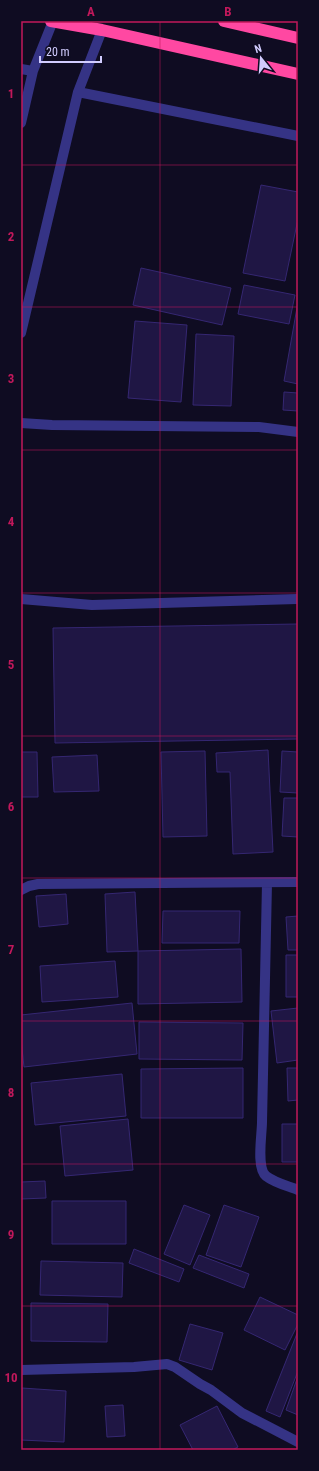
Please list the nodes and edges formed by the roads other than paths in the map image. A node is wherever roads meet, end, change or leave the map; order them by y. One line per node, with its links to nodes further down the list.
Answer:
1 (52, 21): 3 (highway); 6 (street)
2 (224, 21): 4 (highway)
3 (102, 30): 7 (highway); 8 (street)
4 (298, 38)
5 (21, 69): 6 (street)
6 (33, 71): 9 (street)
7 (298, 74)
8 (78, 92): 10 (street); 11 (street)
9 (21, 123)
10 (298, 136)
11 (21, 332)
12 (21, 423): 13 (street)
13 (298, 432)
14 (21, 599): 15 (street)
15 (296, 599)
16 (298, 882): 17 (street)
17 (267, 883): 18 (street); 19 (street)
18 (21, 890)
19 (298, 1190)
20 (21, 1370): 21 (street)
21 (298, 1442)

